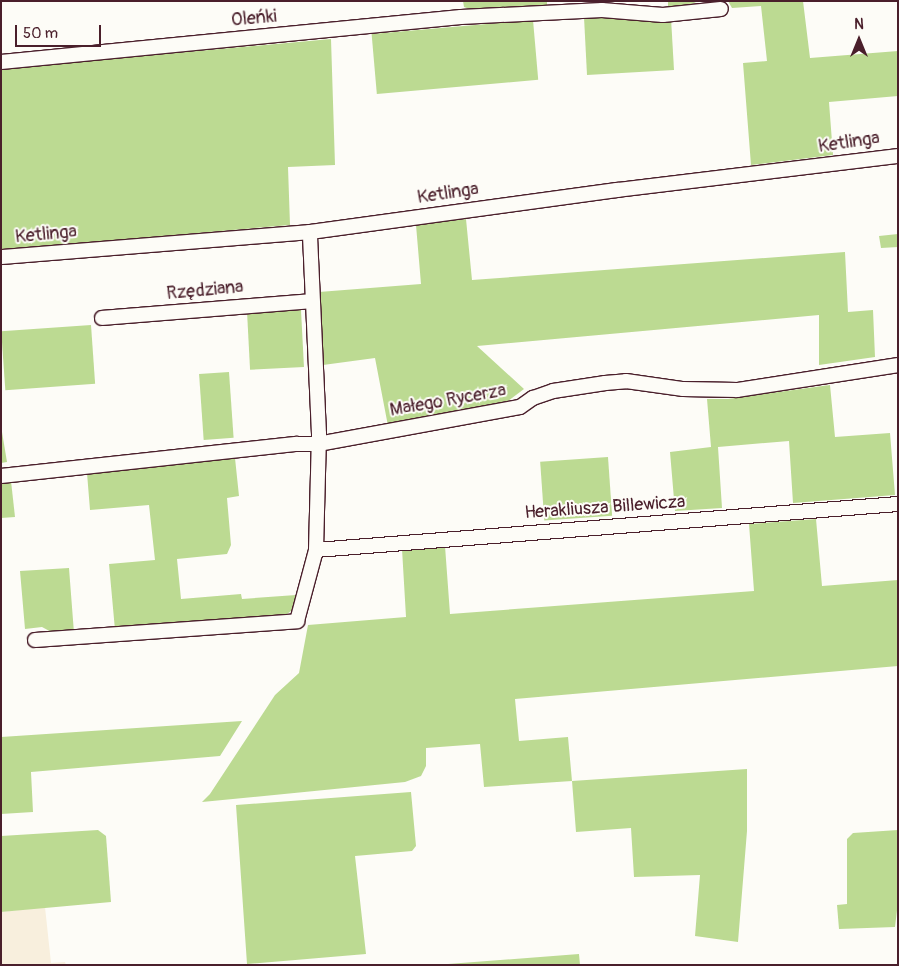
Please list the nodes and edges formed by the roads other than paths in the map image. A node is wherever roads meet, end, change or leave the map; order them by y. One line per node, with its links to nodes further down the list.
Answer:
1 (720, 9): 2 (street, Oleńki)
2 (1, 62)
3 (898, 156): 4 (street, Ketlinga)
4 (310, 232): 5 (street, Ketlinga); 6 (street)
5 (1, 257)
6 (312, 301): 7 (street, Rzędziana); 9 (street)
7 (102, 318)
8 (898, 365): 9 (street, Małego Rycerza)
9 (318, 444): 10 (street, Małego Rycerza); 12 (street)
10 (1, 476)
11 (898, 504): 12 (street, Herakliusza Billewicza)
12 (316, 550): 13 (street)
13 (35, 640)

